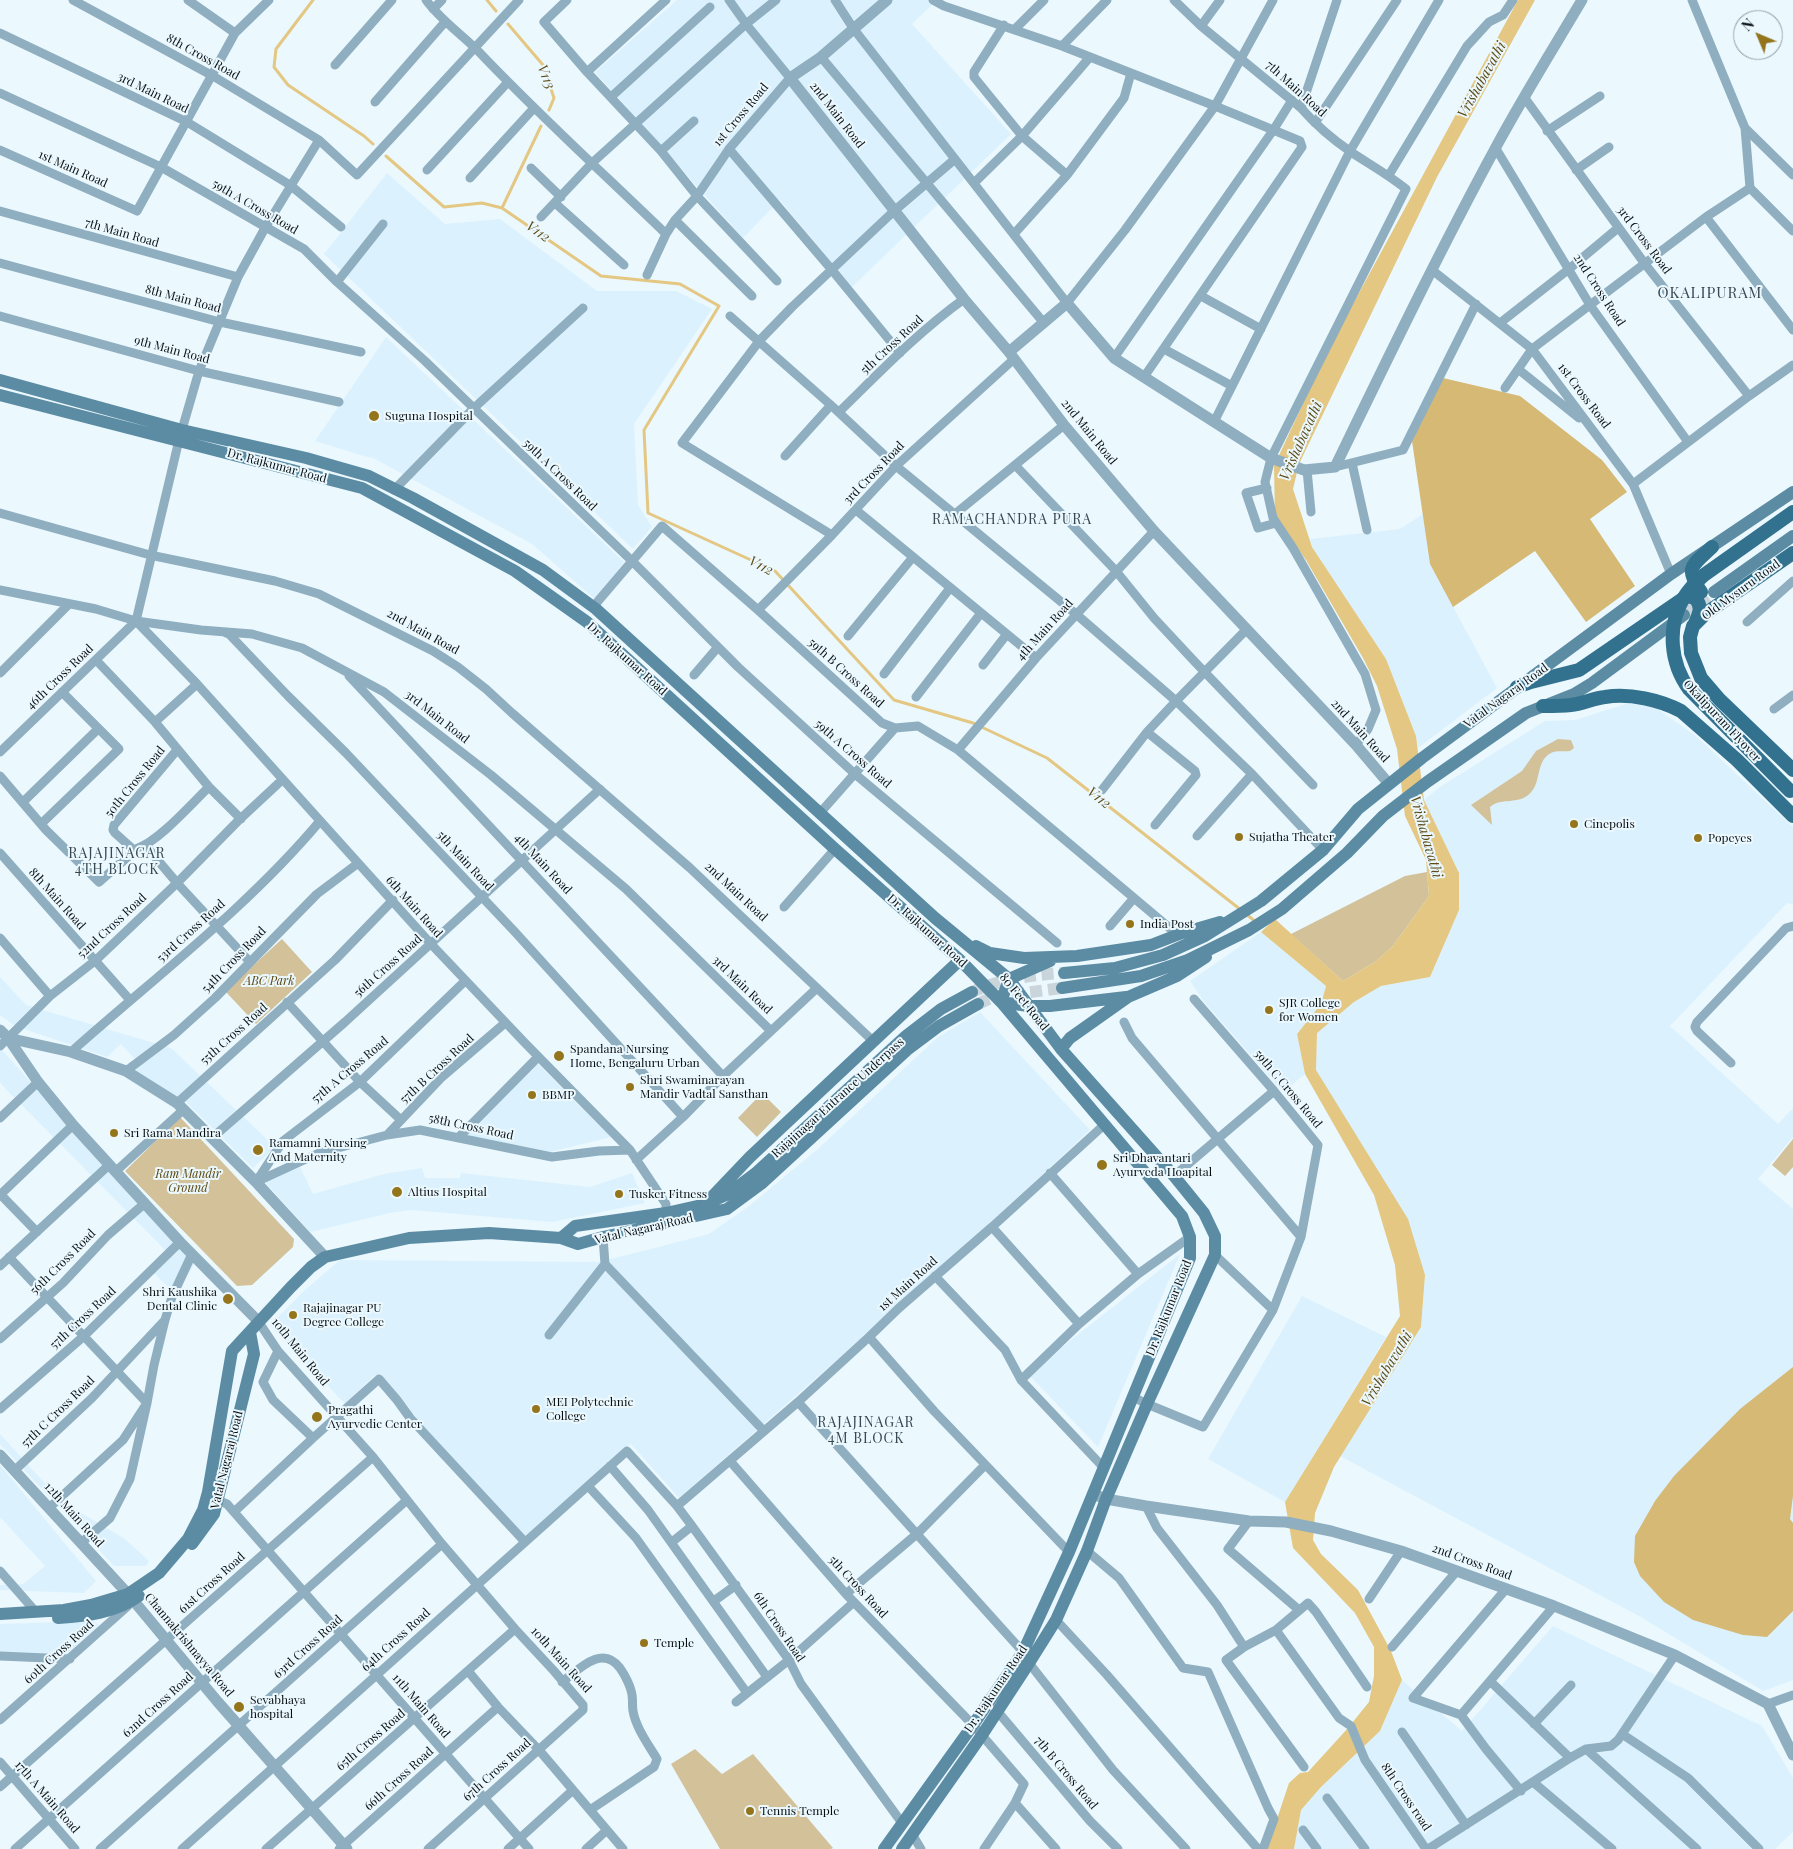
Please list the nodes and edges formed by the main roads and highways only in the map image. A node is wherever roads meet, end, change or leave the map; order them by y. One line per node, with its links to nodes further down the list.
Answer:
1 (0, 380): 3 (main road, Dr. Rajkumar Road)
2 (0, 395): 3 (main road, Dr. Rajkumar Road)
3 (180, 435): 19 (main road, Dr. Rajkumar Road); 22 (main road, Dr. Rajkumar Road)
4 (1793, 492): 7 (main road, Vatal Nagaraj Road)
5 (1793, 512): 16 (main road, Okalipuram Flyover, bridge)
6 (1793, 536): 9 (main road)
7 (1712, 547): 10 (main road); 13 (main road, Vatal Nagaraj Road)
8 (1793, 553): 10 (main road, Old Mysuru Road)
9 (1714, 592)
10 (1712, 609): 12 (main road, Old Mysuru Road)
11 (1684, 615): 14 (main road, Vatal Nagaraj Road)
12 (1693, 626): 13 (main road); 15 (main road, Old Mysuru Road)
13 (1517, 687): 18 (main road, Vatal Nagaraj Road)
14 (1543, 706): 17 (main road); 20 (main road, Vatal Nagaraj Road)
15 (1793, 770)
16 (1792, 793)
17 (1793, 816)
18 (1234, 918): 21 (main road); 23 (main road)
19 (962, 939): 21 (main road); 24 (main road, 80 Feet Road)
20 (1226, 942): 25 (main road); 27 (main road)
21 (1057, 958): 24 (main road)
22 (960, 960): 28 (main road, Dr. Rajkumar Road); 32 (main road)
23 (1064, 972)
24 (1009, 980): 28 (main road); 30 (main road, 80 Feet Road)
25 (1062, 988)
26 (972, 992): 32 (main road, Rajajinagar Entrance Underpass)
27 (1128, 997): 30 (main road); 31 (main road)
28 (1001, 1002): 30 (main road); 38 (main road, Dr. Rajkumar Road)
29 (978, 1004): 33 (main road, Rajajinagar Entrance Underpass)
30 (1028, 1006): 31 (main road, 80 Feet Road)
31 (1062, 1049): 39 (main road, Dr. Rajkumar Road)
32 (706, 1204): 34 (main road, Vatal Nagaraj Road)
33 (727, 1209): 34 (main road, Vatal Nagaraj Road)
34 (561, 1238): 35 (main road, Vatal Nagaraj Road)
35 (254, 1326): 36 (main road, Vatal Nagaraj Road); 36 (main road, Vatal Nagaraj Road)
36 (131, 1597): 37 (main road, Vatal Nagaraj Road); 37 (main road, Vatal Nagaraj Road)
37 (0, 1616)
38 (884, 1849)
39 (902, 1849)

